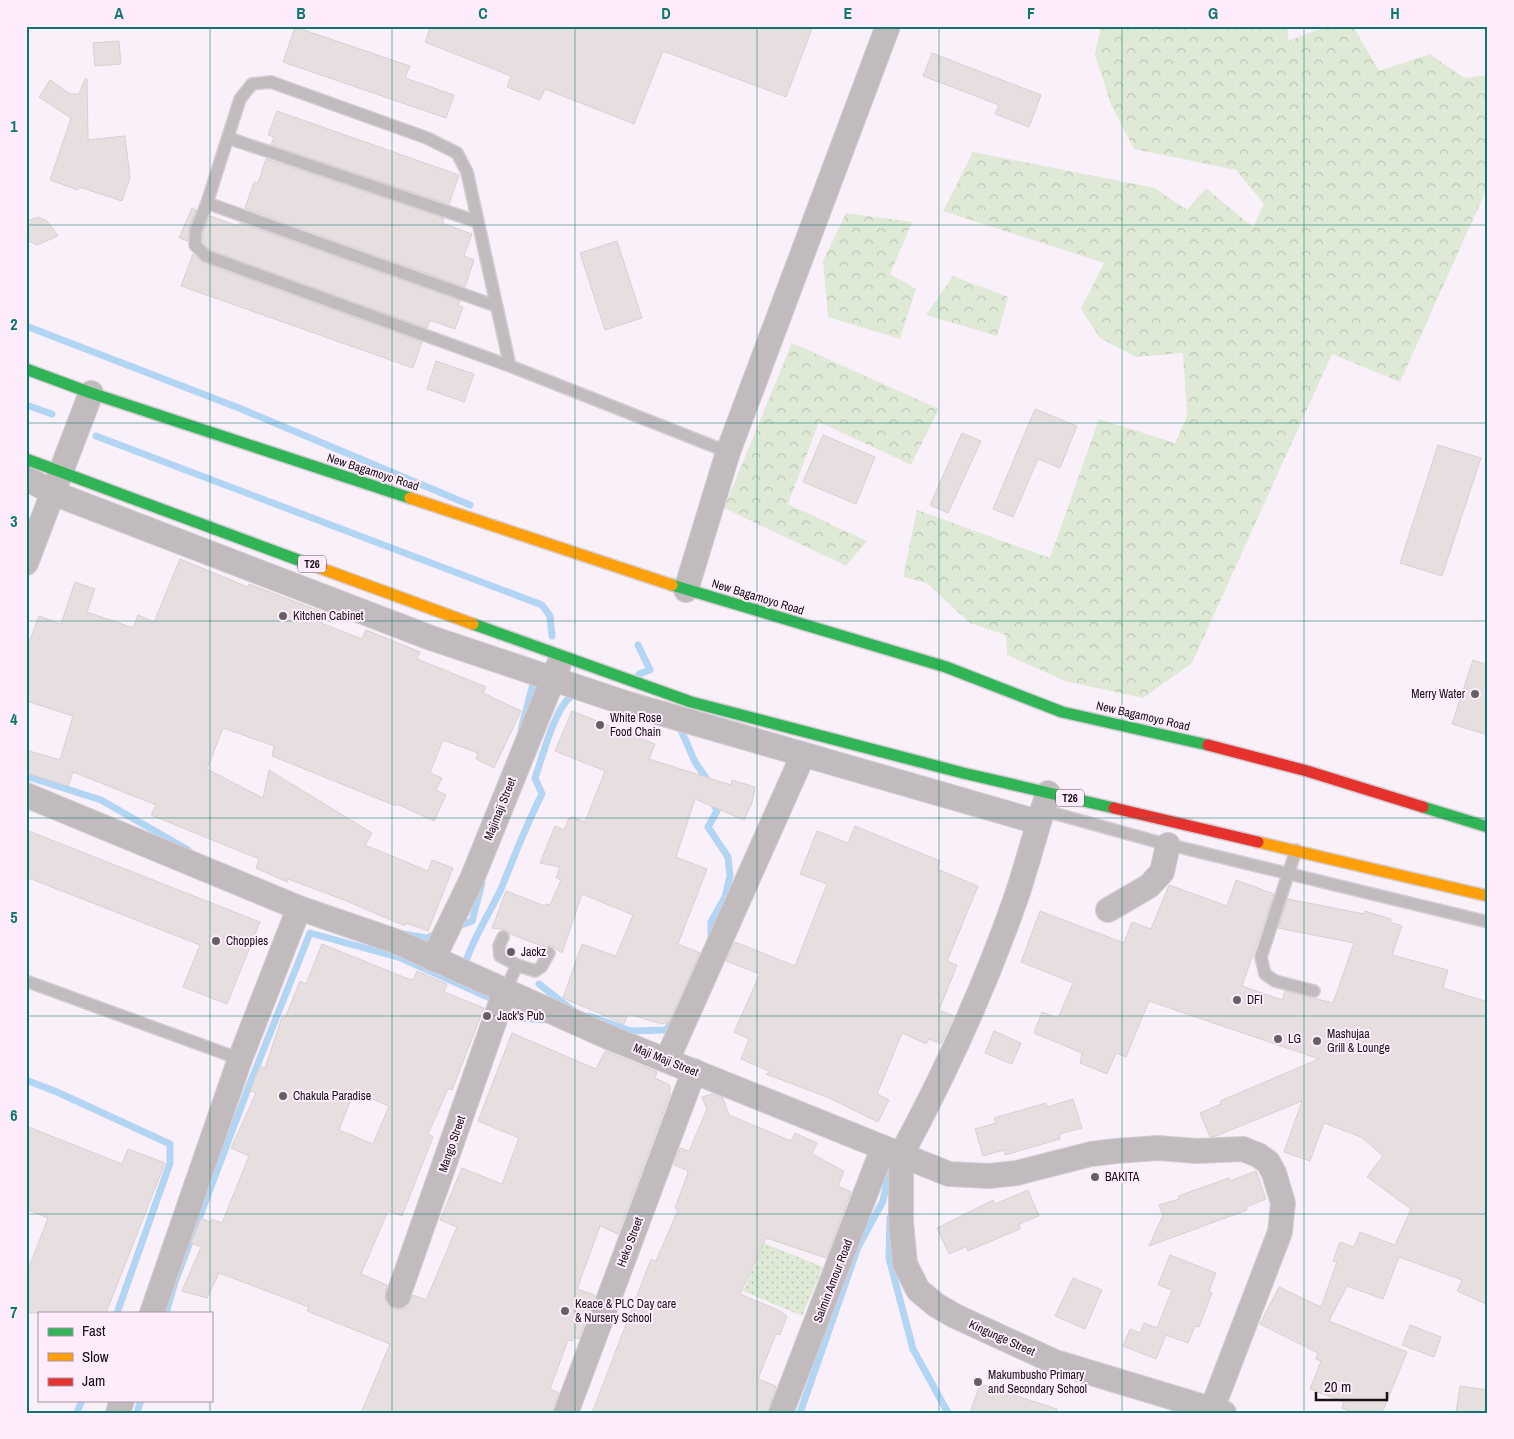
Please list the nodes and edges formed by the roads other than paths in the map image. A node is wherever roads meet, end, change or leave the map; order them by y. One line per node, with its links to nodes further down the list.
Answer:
1 (888, 26): 9 (street)
2 (228, 138): 3 (lane); 4 (lane); 4 (lane)
3 (207, 203): 5 (lane); 6 (lane)
4 (478, 222): 5 (lane)
5 (496, 306): 6 (lane)
6 (510, 366): 9 (lane)
7 (26, 369): 8 (highway, New Bagamoyo Road)
8 (91, 394): 11 (street); 15 (highway, New Bagamoyo Road)
9 (728, 452): 15 (street)
10 (26, 459): 11 (highway, T26)
11 (62, 472): 13 (street); 16 (highway, T26)
12 (26, 478): 13 (street)
13 (53, 494): 14 (street); 17 (street)
14 (26, 563)
15 (686, 590): 21 (highway, New Bagamoyo Road)
16 (562, 657): 17 (street, Majimaji Street); 20 (highway, T26)
17 (552, 678): 18 (street); 31 (street, Majimaji Street)
18 (803, 755): 20 (street); 37 (street)
19 (26, 795): 26 (street, Maji Maji Street)
20 (1043, 809): 22 (lane); 23 (highway, T26); 39 (street, Salmin Amour Road)
21 (1488, 827)
22 (1168, 845): 24 (lane); 27 (street)
23 (1296, 850): 24 (lane); 25 (highway, T26)
24 (1288, 874): 28 (lane); 34 (lane)
25 (1488, 896)
26 (299, 908): 31 (street, Maji Maji Street); 36 (street)
27 (1108, 910)
28 (1488, 922)
29 (503, 937): 32 (lane)
30 (549, 953): 32 (lane)
31 (433, 958): 35 (street, Maji Maji Street)
32 (517, 965): 35 (lane)
33 (26, 981): 36 (lane)
34 (1314, 991)
35 (505, 992): 37 (street, Maji Maji Street); 40 (street, Mango Street)
36 (240, 1059): 41 (street)
37 (667, 1060): 38 (street, Maji Maji Street)
38 (694, 1071): 39 (street, Maji Maji Street); 43 (street, Heko Street)
39 (892, 1151): 42 (street, Kingunge Street); 42 (street, Maji Maji Street); 44 (street, Salmin Amour Road)
40 (398, 1296)
41 (152, 1312)
42 (1216, 1411)
43 (566, 1413)
44 (781, 1413)

